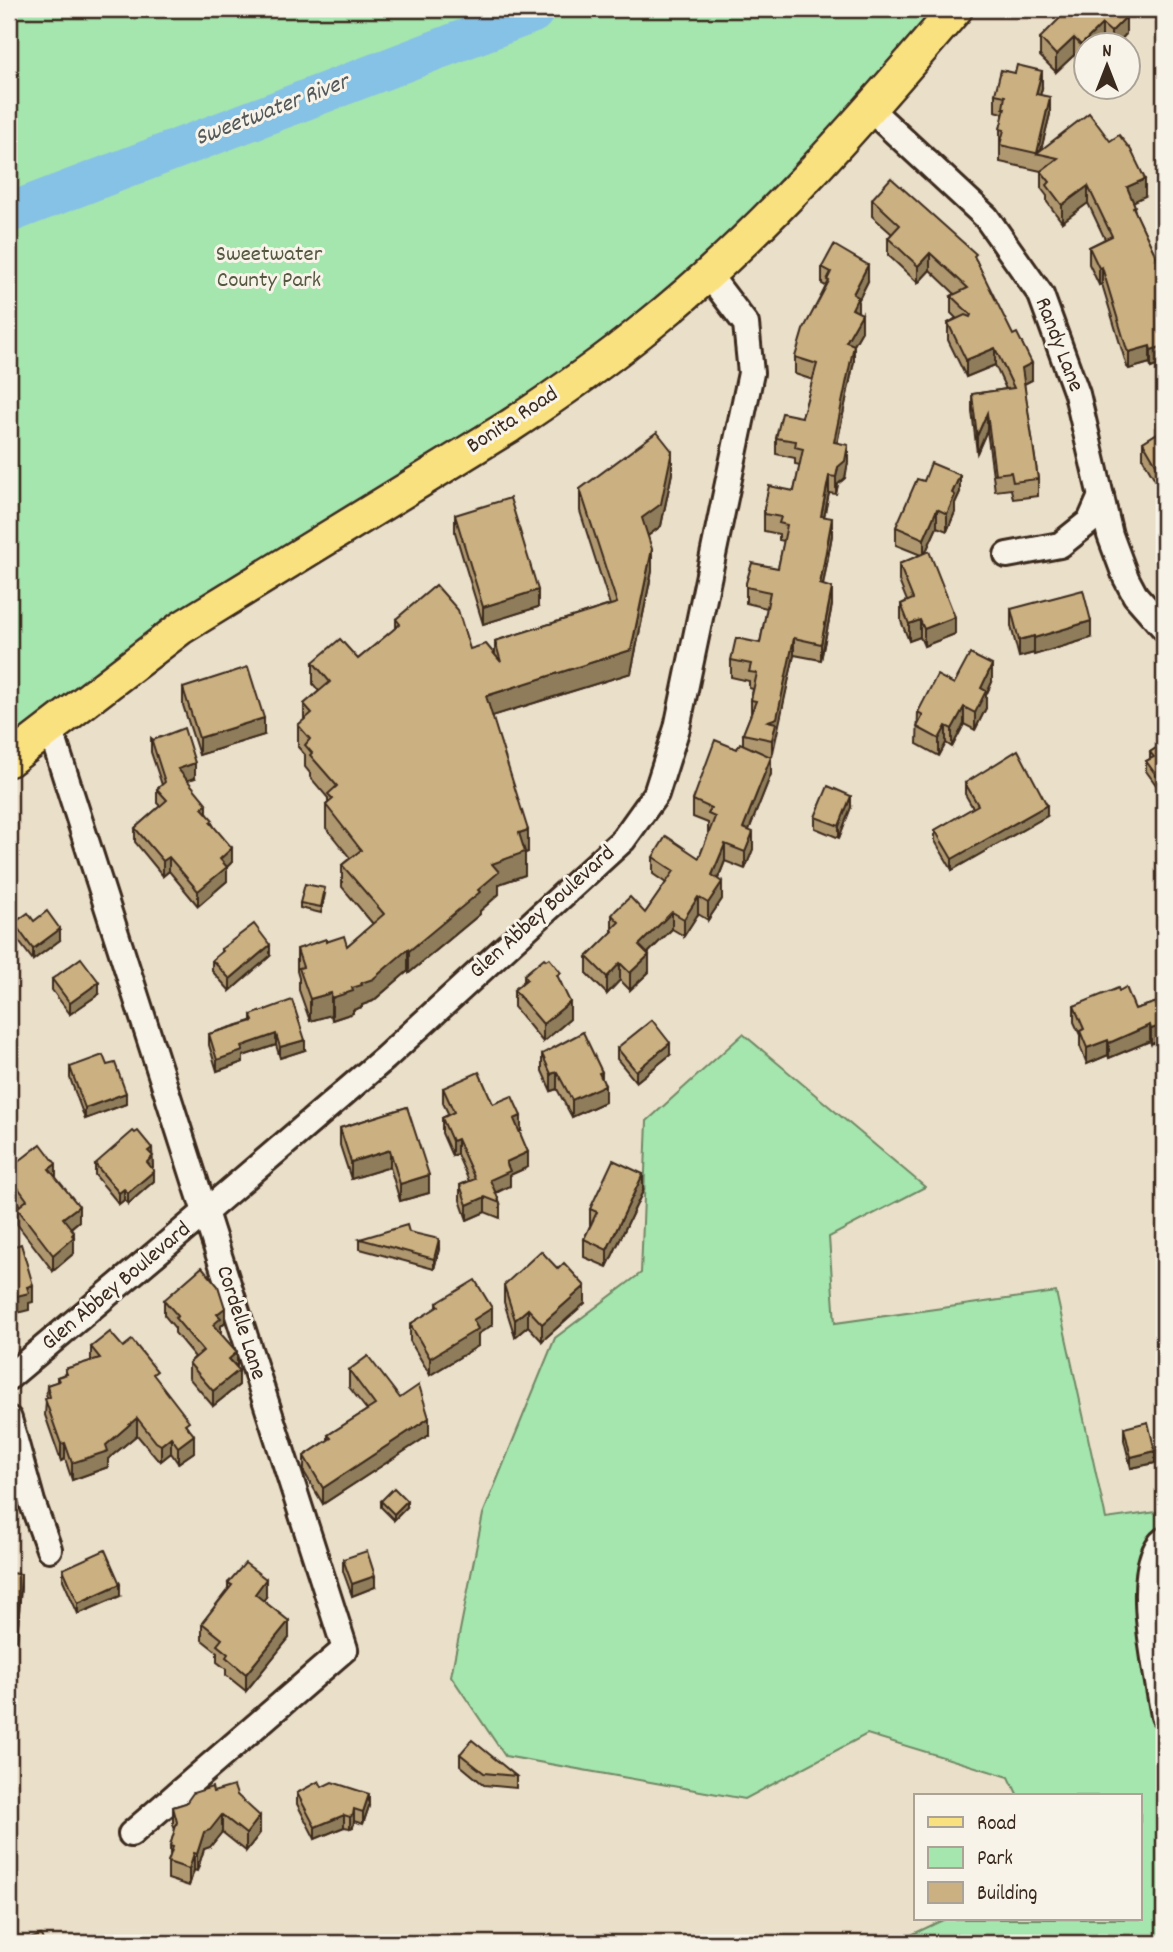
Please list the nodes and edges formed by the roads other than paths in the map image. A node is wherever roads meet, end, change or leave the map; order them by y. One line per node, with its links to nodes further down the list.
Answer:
1 (956, 9): 2 (main road, Bonita Road)
2 (870, 109): 3 (main road, Bonita Road); 4 (street, Randy Lane)
3 (708, 274): 7 (main road, Bonita Road); 9 (street, Glen Abbey Boulevard)
4 (1101, 496): 5 (street); 6 (street, Randy Lane)
5 (1007, 555)
6 (1164, 628)
7 (50, 728): 8 (main road, Bonita Road); 9 (street, Cordelle Lane)
8 (9, 760)
9 (204, 1213): 10 (street, Glen Abbey Boulevard); 15 (street, Cordelle Lane)
10 (9, 1377)
11 (9, 1419): 13 (street)
12 (1164, 1539): 14 (street)
13 (49, 1549)
14 (1164, 1716)
15 (131, 1834)

